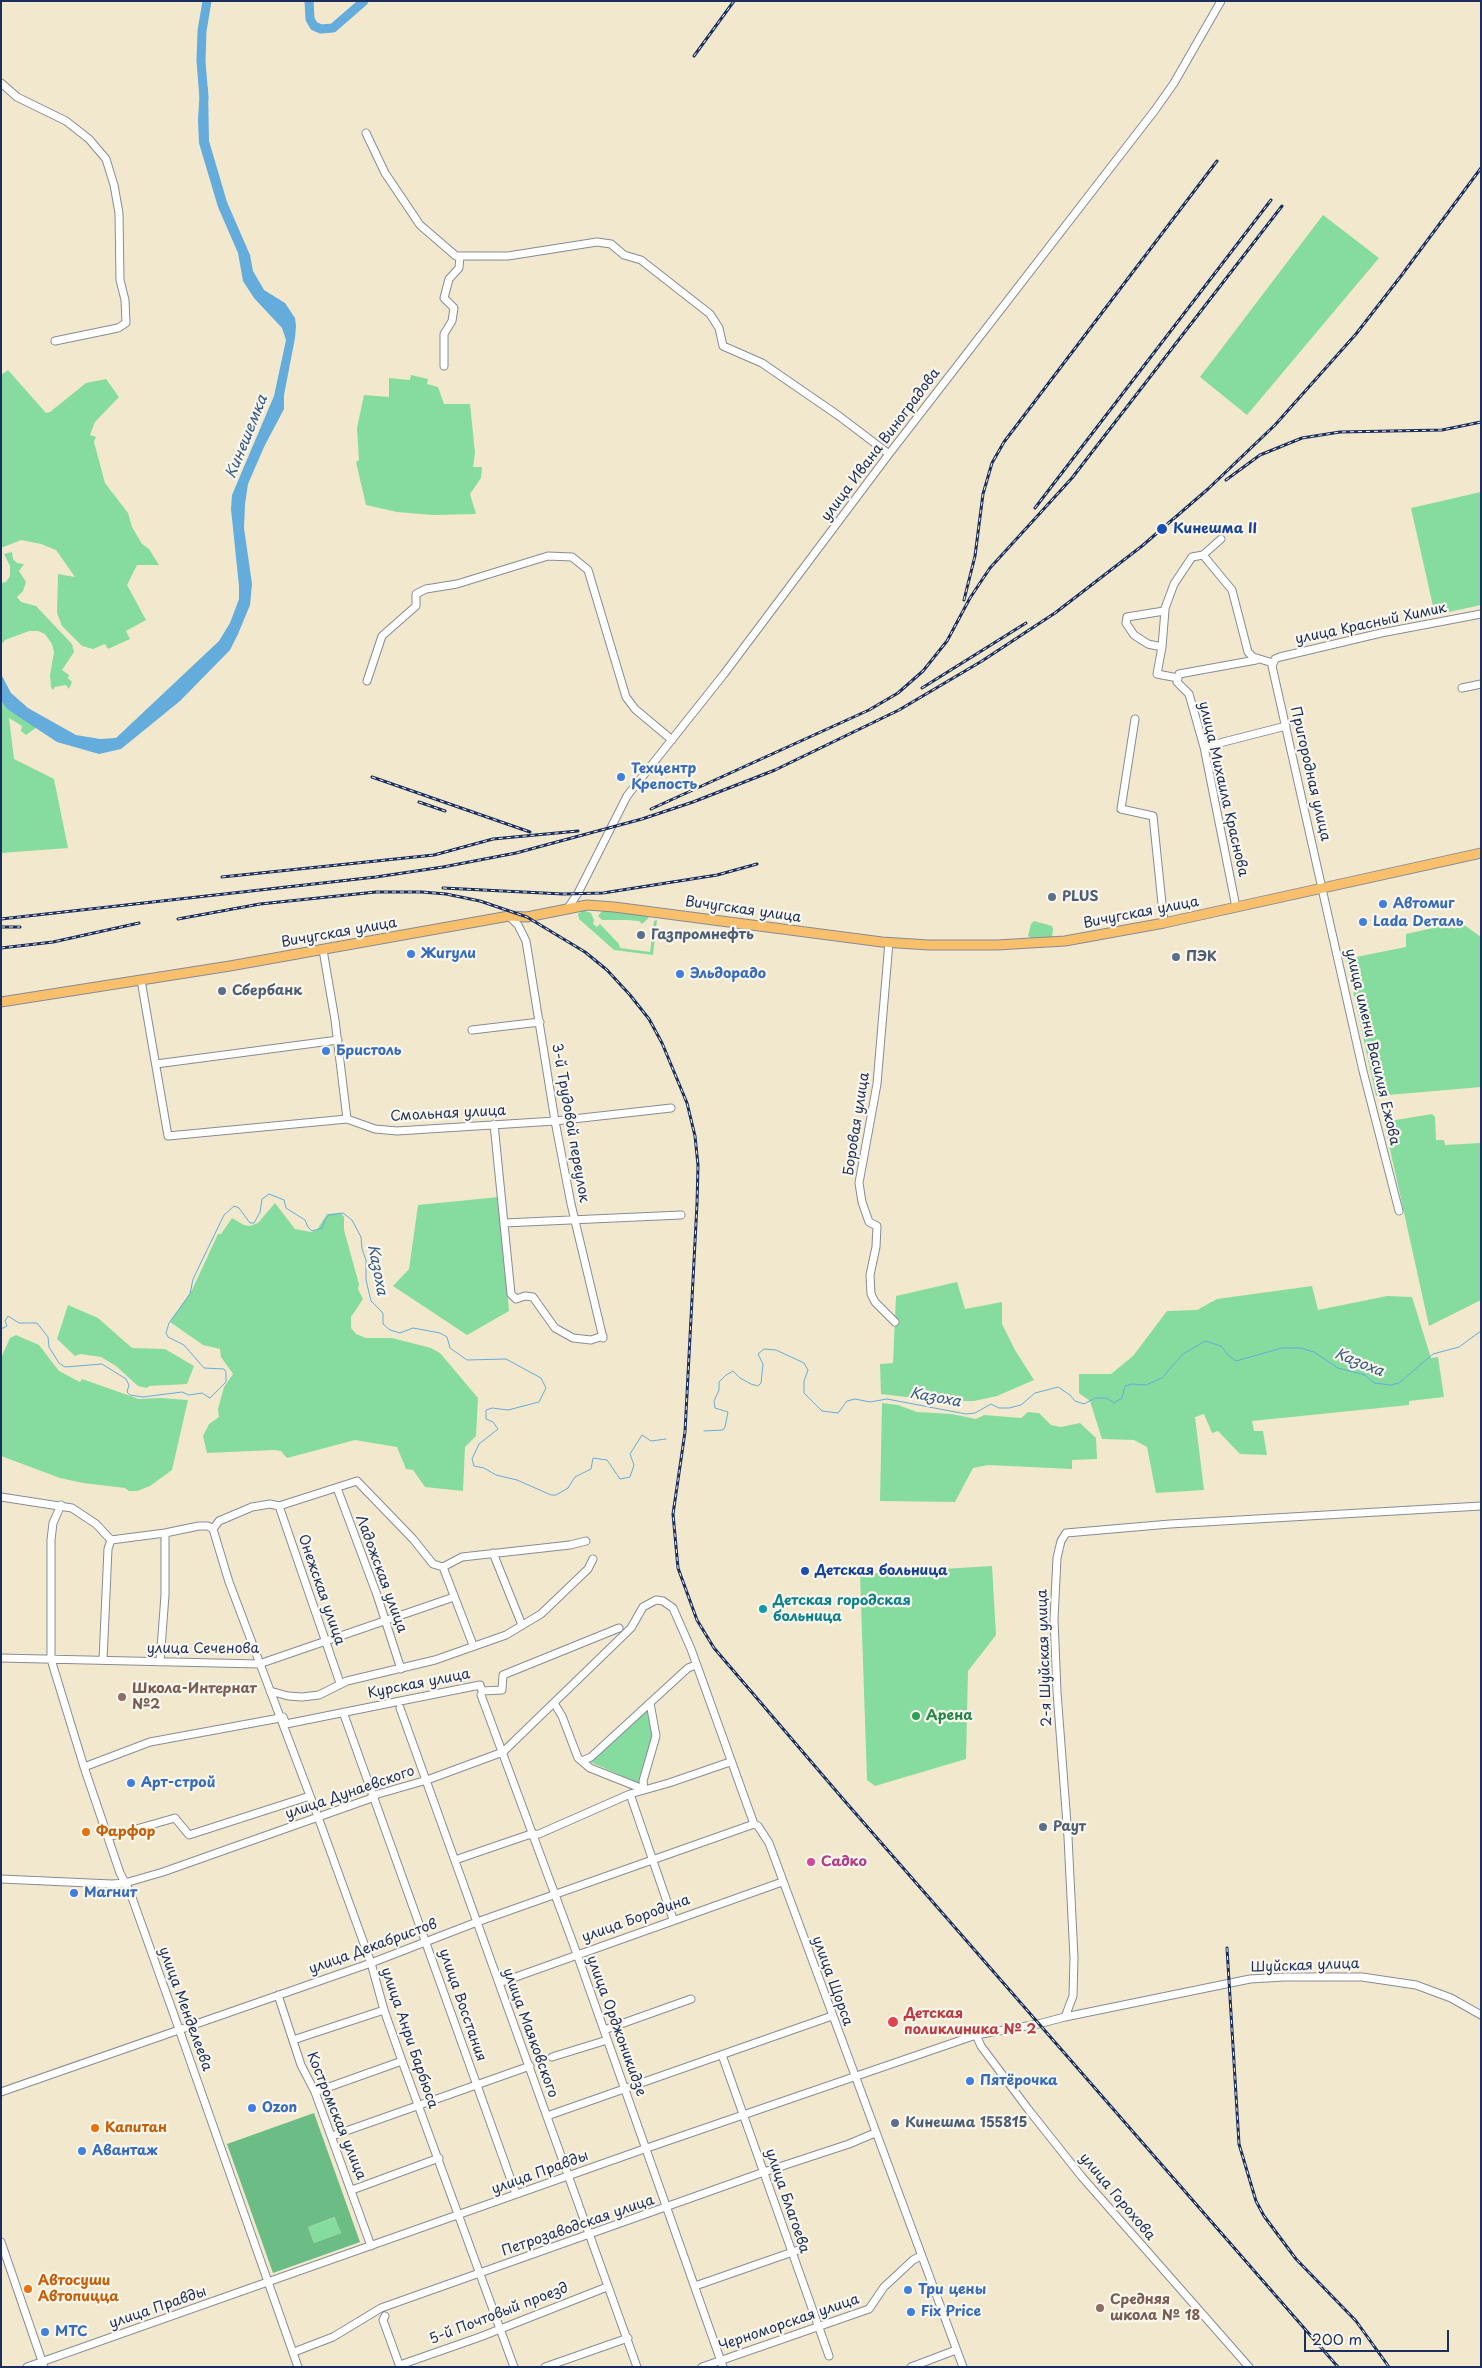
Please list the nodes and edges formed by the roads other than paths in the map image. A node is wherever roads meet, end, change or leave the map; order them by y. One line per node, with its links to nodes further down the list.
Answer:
1 (1221, 1): 7 (street, улица Ивана Виноградова)
2 (1, 83): 5 (street)
3 (366, 133): 4 (street)
4 (460, 256): 6 (street); 7 (street)
5 (55, 341)
6 (444, 366)
7 (889, 454): 21 (street, улица Ивана Виноградова)
8 (1221, 539): 9 (street)
9 (1203, 555): 10 (street); 14 (street)
10 (1164, 610): 12 (street); 12 (street)
11 (1481, 614): 14 (street, улица Красный Химик)
12 (1162, 648): 15 (street)
13 (1256, 660): 15 (street)
14 (1273, 665): 20 (street, Пригородная улица)
15 (1178, 680): 22 (street, улица Михаила Краснова)
16 (367, 681): 21 (street)
17 (1481, 684): 18 (street)
18 (1462, 688)
19 (1135, 720): 28 (street)
20 (1286, 726): 22 (street); 24 (street, Пригородная улица)
21 (672, 740): 26 (street, улица Ивана Виноградова)
22 (1204, 748): 25 (street, улица Михаила Краснова)
23 (1481, 853): 24 (main road, Вичугская улица)
24 (1323, 888): 25 (main road, Вичугская улица); 41 (street, улица имени Василия Ежова)
25 (1236, 907): 28 (main road, Вичугская улица)
26 (568, 908): 27 (main road, Вичугская улица); 29 (main road, Вичугская улица)
27 (509, 916): 30 (main road, Вичугская улица); 33 (street, 3-й Трудовой переулок)
28 (1164, 923): 29 (main road, Вичугская улица)
29 (889, 942): 45 (street, Боровая улица)
30 (323, 950): 31 (main road, Вичугская улица); 35 (street)
31 (141, 980): 32 (main road, Вичугская улица); 36 (street)
32 (1, 1002)
33 (540, 1022): 34 (street); 39 (street, 3-й Трудовой переулок)
34 (472, 1030)
35 (338, 1040): 36 (street); 38 (street)
36 (156, 1064): 38 (street, Смольная улица)
37 (671, 1108): 39 (street, Смольная улица)
38 (347, 1119): 40 (street, Смольная улица)
39 (555, 1121): 40 (street, Смольная улица); 43 (street, 3-й Трудовой переулок)
40 (494, 1124): 44 (street)
41 (1399, 1211)
42 (681, 1215): 43 (street)
43 (575, 1220): 44 (street); 44 (street, 3-й Трудовой переулок)
44 (504, 1223)
45 (895, 1322)
46 (336, 1488): 49 (street); 57 (street); 60 (street, Ладожская улица)
47 (1, 1497): 48 (street)
48 (61, 1505): 53 (street); 66 (street, улица Менделеева)
49 (279, 1506): 51 (street); 63 (street, Онежская улица)
50 (1481, 1506): 110 (street, 2-я Шуйская улица)
51 (213, 1528): 52 (street); 69 (street, улица Анри Барбюса)
52 (166, 1533): 53 (street); 68 (street)
53 (111, 1540): 67 (street)
54 (586, 1541): 55 (street)
55 (493, 1554): 57 (street); 61 (street)
56 (593, 1559): 61 (street, Курская улица)
57 (443, 1567): 58 (street)
58 (454, 1597): 60 (street, улица Сеченова); 64 (street)
59 (673, 1608): 70 (street, улица Щорса); 76 (street, улица Дунаевского)
60 (385, 1621): 63 (street, улица Сеченова); 71 (street, Ладожская улица)
61 (522, 1626): 64 (street, Курская улица)
62 (619, 1628): 79 (street, Курская улица)
63 (326, 1640): 69 (street, улица Сеченова); 72 (street, Онежская улица)
64 (473, 1645): 71 (street, Курская улица)
65 (1, 1658): 66 (street, улица Сеченова)
66 (52, 1659): 67 (street, улица Сеченова); 84 (street, улица Менделеева)
67 (103, 1660): 68 (street, улица Сеченова)
68 (160, 1662): 69 (street, улица Сеченова)
69 (259, 1664): 73 (street, улица Анри Барбюса)
70 (696, 1665): 77 (street); 83 (street, улица Щорса)
71 (401, 1669): 72 (street, Курская улица)
72 (340, 1684): 73 (street, Курская улица)
73 (270, 1691): 80 (street, улица Анри Барбюса)
74 (481, 1695): 81 (street, улица Орджоникидзе)
75 (278, 1698): 79 (street, Курская улица)
76 (554, 1703): 81 (street, улица Дунаевского); 82 (street)
77 (650, 1703): 82 (street); 86 (street)
78 (400, 1708): 85 (street, улица Маяковского)
79 (343, 1712): 89 (street, улица Восстания)
80 (280, 1718): 84 (street); 88 (street, улица Анри Барбюса)
81 (503, 1752): 85 (street, улица Дунаевского); 92 (street, улица Орджоникидзе)
82 (582, 1761): 86 (street)
83 (730, 1762): 86 (street); 91 (street, улица Щорса)
84 (84, 1767): 93 (street, улица Менделеева)
85 (427, 1780): 89 (street, улица Дунаевского); 94 (street, улица Маяковского)
86 (644, 1789): 87 (street)
87 (630, 1794): 92 (street); 95 (street)
88 (310, 1796): 90 (street, улица Анри Барбюса); 93 (street)
89 (373, 1797): 90 (street, улица Дунаевского); 102 (street, улица Восстания)
90 (318, 1817): 98 (street, улица Дунаевского); 104 (street, улица Анри Барбюса)
91 (754, 1824): 95 (street, улица Декабристов); 97 (street, улица Щорса)
92 (533, 1834): 94 (street); 99 (street, улица Орджоникидзе)
93 (108, 1837): 98 (street, улица Менделеева)
94 (455, 1860): 101 (street, улица Маяковского)
95 (653, 1861): 99 (street, улица Декабристов); 100 (street)
96 (1, 1879): 98 (street, улица Дунаевского)
97 (782, 1882): 100 (street, улица Бородина); 109 (street, улица Щорса)
98 (125, 1883): 112 (street, улица Менделеева)
99 (555, 1895): 101 (street, улица Декабристов); 103 (street, улица Орджоникидзе)
100 (673, 1919): 103 (street, улица Бородина)
101 (477, 1922): 102 (street, улица Декабристов); 105 (street, улица Маяковского)
102 (426, 1940): 104 (street, улица Декабристов); 122 (street, улица Восстания)
103 (577, 1954): 105 (street, улица Бородина); 113 (street, улица Орджоникидзе)
104 (370, 1963): 106 (street, улица Декабристов); 108 (street, улица Анри Барбюса)
105 (499, 1983): 120 (street, улица Маяковского)
106 (278, 1995): 112 (street, улица Декабристов); 115 (street, Костромская улица)
107 (691, 1999): 113 (street)
108 (384, 2010): 115 (street); 119 (street, улица Анри Барбюса)
109 (832, 2016): 117 (street); 121 (street, улица Щорса)
110 (1065, 2016): 111 (street, Шуйская улица); 114 (street, улица Правды)
111 (1481, 2016)
112 (179, 2028): 124 (street, улица Декабристов); 146 (street, улица Менделеева)
113 (604, 2030): 123 (street, улица Орджоникидзе)
114 (976, 2035): 121 (street, улица Правды); 167 (street, улица Горохова)
115 (293, 2040): 125 (street, Костромская улица)
116 (604, 2040): 118 (street)
117 (722, 2055): 123 (street); 127 (street, улица Благоева)
118 (552, 2057)
119 (402, 2061): 125 (street); 126 (street, улица Анри Барбюса)
120 (530, 2066): 122 (street); 128 (street, улица Маяковского)
121 (854, 2077): 127 (street, улица Правды); 129 (street, улица Щорса)
122 (477, 2084): 126 (street); 136 (street, улица Восстания)
123 (626, 2090): 128 (street); 131 (street, улица Орджоникидзе)
124 (1, 2092)
125 (315, 2092): 130 (street, Костромская улица)
126 (418, 2105): 130 (street); 132 (street, улица Анри Барбюса)
127 (744, 2115): 131 (street, улица Правды); 133 (street, улица Благоева)
128 (547, 2116): 134 (street, улица Маяковского)
129 (875, 2132): 133 (street, Петрозаводская улица); 144 (street, улица Щорса)
130 (332, 2136): 135 (street, Костромская улица)
131 (647, 2148): 134 (street, улица Правды); 137 (street, улица Орджоникидзе)
132 (439, 2158): 135 (street); 138 (street, улица Анри Барбюса)
133 (764, 2172): 137 (street, Петрозаводская улица); 143 (street, улица Благоева)
134 (568, 2176): 136 (street, улица Правды); 139 (street, улица Маяковского)
135 (352, 2190): 141 (street, Костромская улица)
136 (516, 2194): 138 (street, улица Правды)
137 (668, 2208): 139 (street, Петрозаводская улица); 157 (street, улица Орджоникидзе)
138 (459, 2215): 141 (street, улица Правды); 145 (street, улица Анри Барбюса)
139 (589, 2236): 145 (street, Петрозаводская улица); 148 (street, улица Маяковского)
140 (1, 2242): 156 (street)
141 (371, 2246): 146 (street, улица Правды)
142 (804, 2248): 143 (street)
143 (792, 2252): 147 (street); 150 (street, улица Благоева)
144 (921, 2256): 150 (street, Черноморская улица); 153 (street, улица Щорса)
145 (480, 2273): 151 (street, улица Анри Барбюса); 154 (street, Петрозаводская улица)
146 (269, 2283): 154 (street, улица Менделеева); 156 (street, улица Правды)
147 (698, 2285)
148 (607, 2287): 151 (street, 5-й Почтовый проезд); 152 (street, улица Маяковского)
149 (385, 2316): 158 (street)
150 (818, 2325): 155 (street, улица Благоева); 157 (street, Черноморская улица)
151 (500, 2327): 158 (street, 5-й Почтовый проезд); 161 (street, улица Анри Барбюса)
152 (628, 2338): 162 (street); 163 (street, улица Маяковского)
153 (956, 2350): 165 (street); 166 (street, улица Щорса)
154 (294, 2352): 160 (street, улица Менделеева)
155 (829, 2356)
156 (43, 2364): 159 (street, улица Правды)
157 (722, 2364): 164 (street, Черноморская улица)
158 (400, 2366)
159 (27, 2367)
160 (298, 2367)
161 (514, 2367)
162 (545, 2367)
163 (637, 2367)
164 (702, 2367)
165 (911, 2367)
166 (962, 2367)
167 (1249, 2367)

